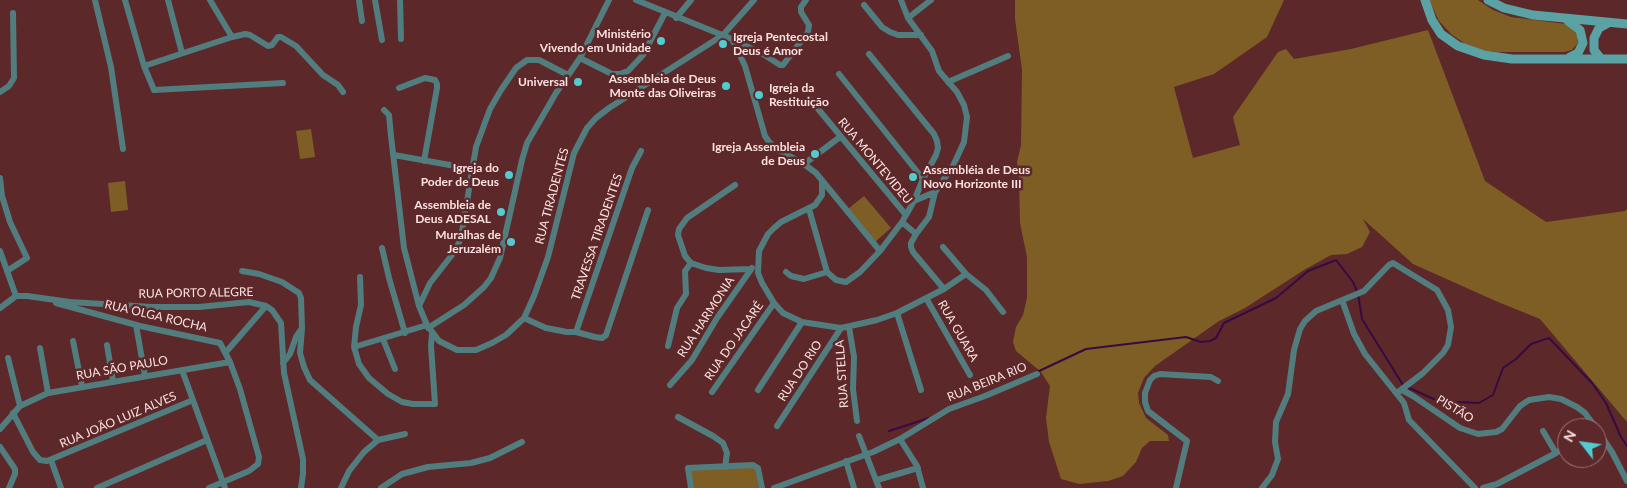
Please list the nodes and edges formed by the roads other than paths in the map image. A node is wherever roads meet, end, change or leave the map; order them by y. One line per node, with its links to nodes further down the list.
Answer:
1 (95, 0): 50 (street)
2 (125, 0): 39 (street)
3 (168, 0): 32 (street)
4 (210, 0): 28 (street)
5 (359, 0): 23 (street)
6 (375, 0): 31 (street)
7 (400, 0): 29 (street)
8 (608, 0): 35 (street)
9 (636, 0): 19 (street)
10 (690, 0): 20 (street)
11 (754, 0): 26 (street, RUA TIRADENTES)
12 (806, 0): 30 (street)
13 (901, 0): 21 (street)
14 (931, 0): 21 (street)
15 (1425, 0): 36 (main road)
16 (1488, 0): 22 (main road)
17 (864, 5): 27 (street)
18 (13, 13): 45 (street)
19 (665, 13): 20 (street); 35 (street)
20 (676, 18): 26 (street)
21 (908, 18): 27 (street)
22 (1564, 19): 24 (main road); 36 (main road)
23 (362, 21)
24 (1608, 23): 25 (main road); 37 (main road)
25 (1627, 24)
26 (723, 35): 30 (street); 91 (street, RUA TIRADENTES)
27 (921, 35): 42 (street)
28 (232, 37): 32 (street); 46 (street)
29 (401, 38)
30 (732, 39): 54 (street)
31 (382, 40)
32 (182, 53): 39 (street)
33 (870, 54): 57 (street)
34 (1008, 56): 42 (street)
35 (580, 58): 41 (street)
36 (1565, 59): 37 (main road)
37 (1601, 59): 38 (main road)
38 (1627, 59)
39 (144, 66): 43 (street)
40 (839, 74): 57 (street)
41 (568, 75): 55 (street); 97 (street)
42 (948, 82): 60 (street)
43 (283, 83)
44 (400, 88): 53 (street)
45 (0, 92)
46 (343, 92)
47 (809, 98): 49 (street, RUA MONTEVIDEU)
48 (384, 110): 52 (street)
49 (840, 137): 54 (street); 64 (street, RUA MONTEVIDEU)
50 (123, 149)
51 (641, 151): 99 (street, TRAVESSA TIRADENTES)
52 (394, 156): 53 (street); 87 (street)
53 (424, 161): 55 (street)
54 (804, 164): 58 (street)
55 (472, 169): 87 (street)
56 (0, 178): 73 (street)
57 (923, 179): 61 (street)
58 (822, 180): 62 (street); 70 (street)
59 (735, 185): 72 (street)
60 (935, 192): 61 (street); 66 (street)
61 (914, 201): 64 (street)
62 (809, 209): 71 (street, RUA HARMONIA); 77 (street)
63 (648, 210): 99 (street)
64 (906, 215): 65 (street)
65 (902, 222): 66 (street); 70 (street)
66 (916, 234): 80 (street)
67 (943, 247): 78 (street)
68 (382, 248): 98 (street)
69 (0, 251): 73 (street)
70 (880, 251): 77 (street)
71 (757, 261): 74 (street, RUA HARMONIA); 85 (street)
72 (691, 263): 74 (street); 103 (street)
73 (6, 270): 81 (street)
74 (751, 270): 117 (street, RUA HARMONIA)
75 (242, 271): 95 (street)
76 (786, 272): 77 (street)
77 (827, 272)
78 (966, 274): 80 (street); 90 (street)
79 (360, 277): 104 (street)
80 (944, 289): 83 (street)
81 (16, 296): 82 (street, RUA PORTO ALEGRE); 88 (street)
82 (40, 298): 86 (street, RUA PORTO ALEGRE); 93 (street, RUA OLGA ROCHA)
83 (926, 298): 89 (street); 113 (street, RUA GUARA)
84 (1342, 300): 122 (street); 122 (street); 165 (street)
85 (774, 303): 92 (street); 121 (street, RUA DO JACARÉ)
86 (266, 306): 106 (street); 109 (street, RUA PORTO ALEGRE)
87 (419, 306): 97 (street)
88 (0, 308)
89 (897, 312): 94 (street); 120 (street)
90 (1003, 312)
91 (524, 318): 97 (street, RUA TIRADENTES); 99 (street)
92 (802, 322): 96 (street); 119 (street)
93 (136, 325): 106 (street, RUA OLGA ROCHA); 114 (street)
94 (849, 327): 96 (street); 129 (street, RUA STELLA)
95 (302, 328): 109 (street); 137 (street)
96 (841, 328): 130 (street, RUA DO RIO)
97 (429, 329): 98 (street); 104 (street)
98 (405, 332): 100 (street)
99 (576, 332)
100 (383, 339): 104 (street); 110 (street)
101 (73, 341): 118 (street)
102 (107, 345): 115 (street)
103 (668, 346)
104 (354, 347)
105 (40, 348): 123 (street)
106 (226, 352): 108 (street)
107 (8, 358): 125 (street)
108 (230, 362): 111 (street, RUA SÃO PAULO); 149 (street)
109 (283, 363): 155 (street, RUA PORTO ALEGRE)
110 (395, 369)
111 (182, 370): 114 (street, RUA SÃO PAULO); 124 (street)
112 (1037, 374): 135 (street, RUA BEIRA RIO)
113 (970, 375)
114 (145, 376): 115 (street, RUA SÃO PAULO)
115 (113, 381): 118 (street, RUA SÃO PAULO)
116 (1218, 381): 164 (street)
117 (670, 384)
118 (82, 386): 123 (street, RUA SÃO PAULO)
119 (758, 390)
120 (921, 390)
121 (712, 392)
122 (1399, 392): 128 (street, PISTÃO); 166 (street)
123 (48, 393): 125 (street, RUA SÃO PAULO)
124 (193, 400): 136 (street); 143 (street, RUA JOÃO LUIZ ALVES)
125 (20, 406): 126 (street)
126 (13, 413): 131 (street); 143 (street)
127 (678, 417): 145 (street)
128 (1588, 418)
129 (856, 421)
130 (777, 426)
131 (0, 429)
132 (1543, 431): 141 (street)
133 (405, 434): 137 (street)
134 (859, 436): 142 (street)
135 (900, 439): 142 (street, RUA BEIRA RIO); 146 (street)
136 (207, 440): 149 (street); 153 (street)
137 (378, 440): 156 (street)
138 (522, 442): 157 (street)
139 (1607, 445): 148 (street, PISTÃO)
140 (0, 447): 151 (street)
141 (1556, 453): 167 (street)
142 (866, 454): 144 (street, RUA BEIRA RIO); 147 (street)
143 (51, 460): 152 (street)
144 (846, 461): 150 (street, RUA BEIRA RIO); 161 (street)
145 (725, 466): 158 (street); 159 (street)
146 (918, 468): 147 (street); 163 (street)
147 (877, 480): 162 (street)
148 (1627, 481)
149 (224, 485): 154 (street)
150 (785, 486): 160 (street, RUA BEIRA RIO)
151 (9, 488)
152 (61, 488)
153 (97, 488)
154 (209, 488)
155 (301, 488)
156 (341, 488)
157 (380, 488)
158 (691, 488)
159 (762, 488)
160 (774, 488)
161 (854, 488)
162 (879, 488)
163 (923, 488)
164 (1176, 488)
165 (1262, 488)
166 (1475, 488)
167 (1483, 488)

